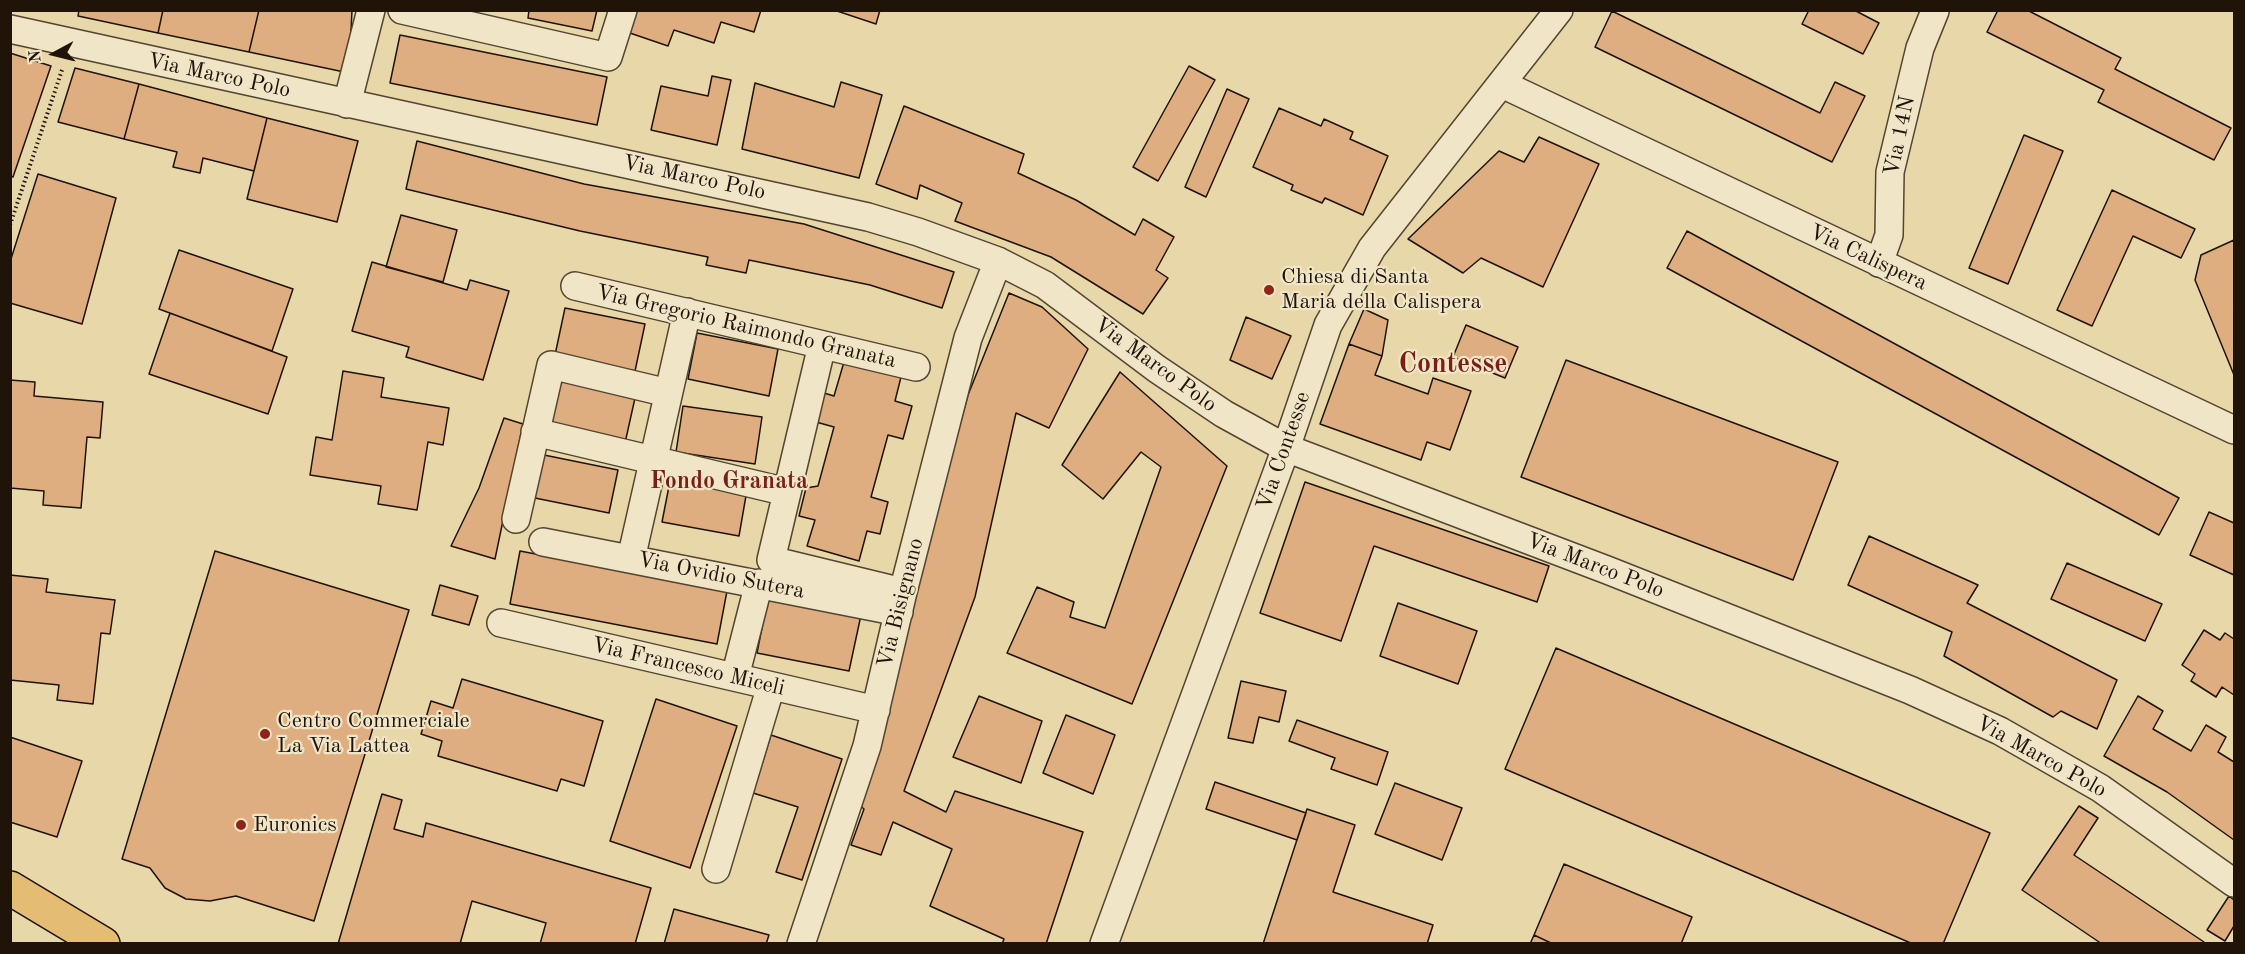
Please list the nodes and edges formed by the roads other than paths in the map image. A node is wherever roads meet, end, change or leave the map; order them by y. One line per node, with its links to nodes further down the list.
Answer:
1 (372, 10): 8 (street)
2 (402, 10): 3 (street)
3 (623, 10)
4 (1559, 10): 7 (street, Via Contesse)
5 (1935, 11): 10 (street, Via 14N)
6 (10, 28): 8 (street, Via Marco Polo)
7 (1502, 84): 10 (street, Via Calispera); 18 (street, Via Contesse)
8 (347, 104): 9 (street, Via Marco Polo)
9 (998, 261): 18 (street, Via Marco Polo); 25 (street, Via Bisignano)
10 (1879, 263): 16 (street, Via Calispera)
11 (575, 286): 12 (street, Via Gregorio Raimondo Granata)
12 (687, 312): 13 (street, Via Gregorio Raimondo Granata); 15 (street)
13 (822, 345): 14 (street, Via Gregorio Raimondo Granata); 20 (street)
14 (916, 367)
15 (668, 393): 17 (street); 19 (street)
16 (2235, 430)
17 (535, 432): 19 (street); 21 (street)
18 (1286, 448): 31 (street, Via Marco Polo); 35 (street, Via Contesse)
19 (652, 460): 20 (street); 23 (street)
20 (787, 492): 24 (street)
21 (516, 519)
22 (543, 542): 23 (street, Via Ovidio Sutera)
23 (631, 559): 24 (street, Via Ovidio Sutera)
24 (765, 572): 25 (street, Via Ovidio Sutera); 27 (street)
25 (901, 602): 29 (street, Via Bisignano)
26 (501, 624): 27 (street, Via Francesco Miceli)
27 (735, 677): 28 (street, Via Francesco Miceli)
28 (771, 686): 29 (street, Via Francesco Miceli); 30 (street)
29 (876, 710): 34 (street, Via Bisignano)
30 (716, 869)
31 (2235, 883)
32 (10, 888): 33 (main road)
33 (103, 944)
34 (801, 944)
35 (1104, 944)

